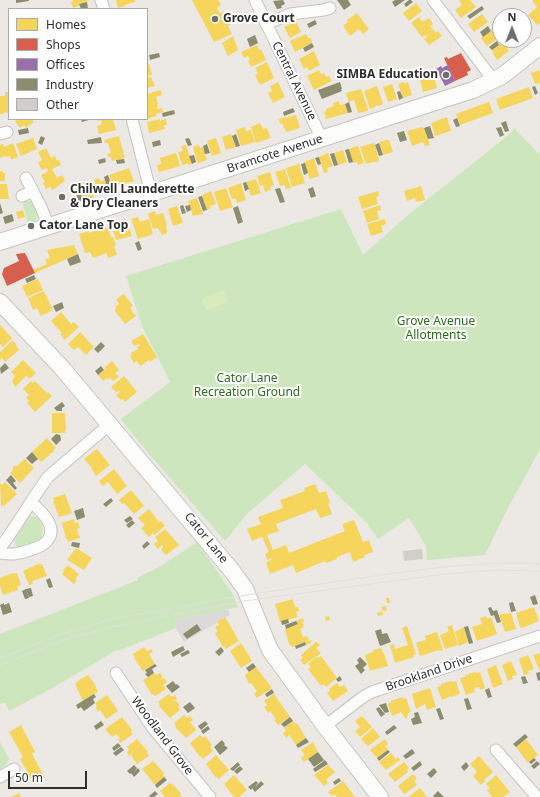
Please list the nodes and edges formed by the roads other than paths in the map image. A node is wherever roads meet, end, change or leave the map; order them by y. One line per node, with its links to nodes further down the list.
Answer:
1 (255, 0): 4 (street, Central Avenue)
2 (433, 0): 6 (street)
3 (330, 8): 4 (street)
4 (266, 24): 8 (street, Central Avenue)
5 (540, 46): 6 (street, Bramcote Avenue)
6 (494, 81): 8 (street, Bramcote Avenue)
7 (132, 120): 11 (street)
8 (322, 139): 11 (street, Bramcote Avenue)
9 (26, 178): 10 (street)
10 (33, 191): 12 (street); 13 (street)
11 (152, 194): 13 (street, Bramcote Avenue)
12 (22, 196)
13 (49, 227): 14 (street, Bramcote Avenue)
14 (0, 242)
15 (0, 302): 16 (street, Cator Lane)
16 (110, 424): 17 (street); 22 (street, Cator Lane)
17 (31, 502): 18 (street); 19 (street)
18 (0, 548)
19 (0, 553)
20 (540, 636): 22 (street, Brookland Drive)
21 (116, 673): 26 (street, Woodland Grove)
22 (326, 726): 27 (street, Cator Lane)
23 (496, 750): 28 (street)
24 (14, 769): 25 (street)
25 (0, 777)
26 (210, 797)
27 (380, 797)
28 (537, 797)

